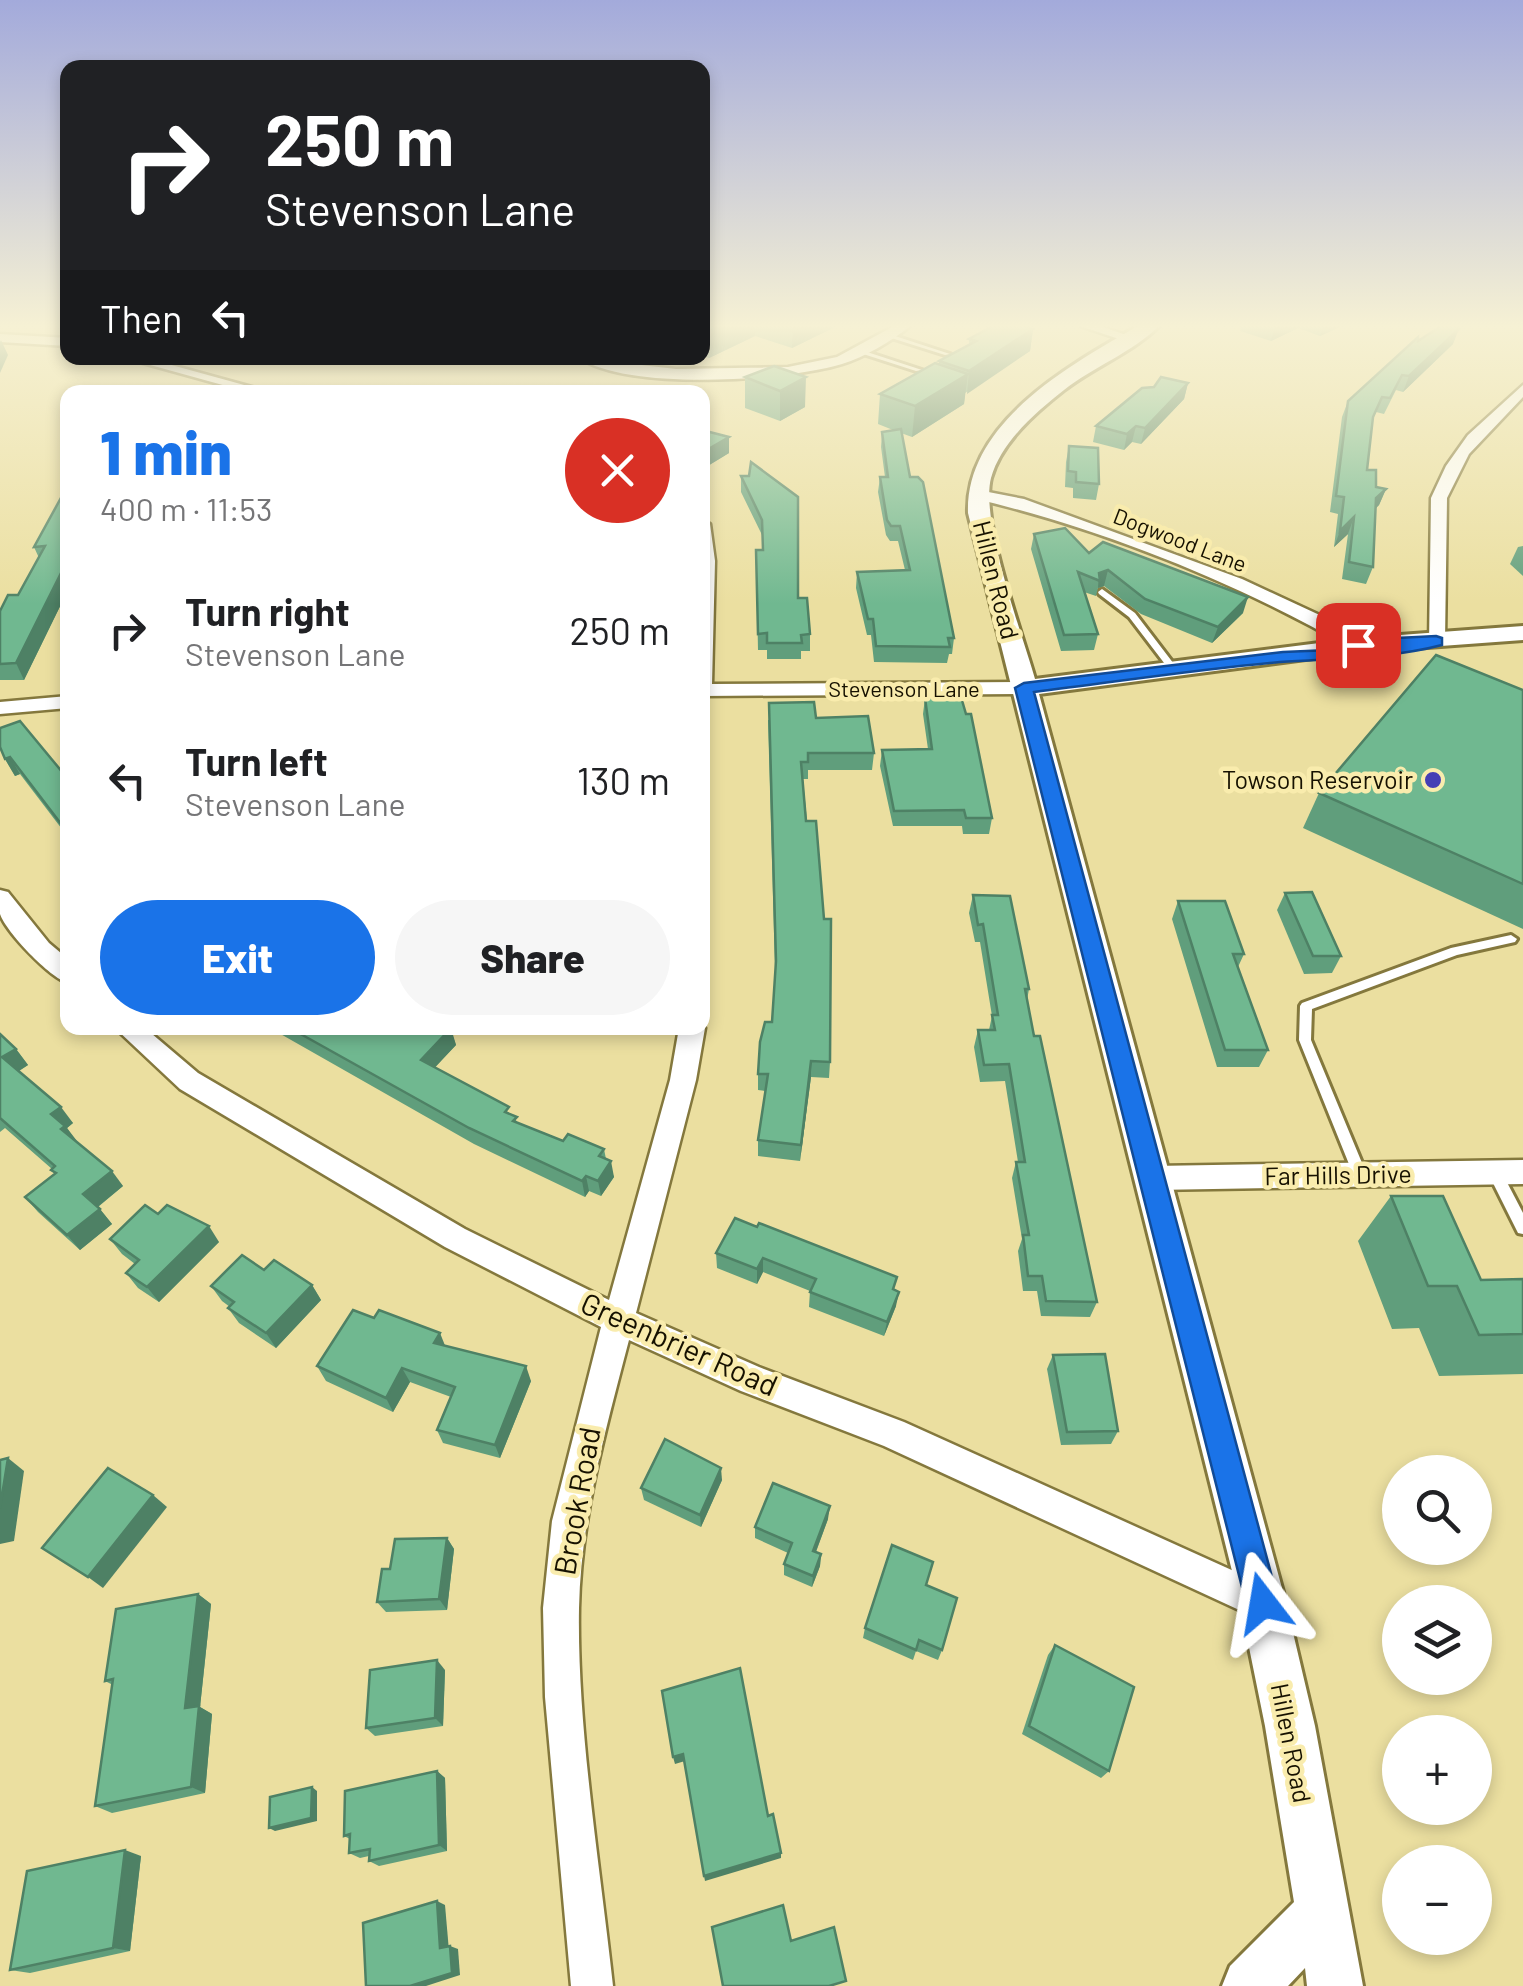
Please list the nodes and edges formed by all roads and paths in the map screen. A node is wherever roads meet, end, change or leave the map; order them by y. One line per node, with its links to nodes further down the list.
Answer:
1 (1025, 419): 3 (street, Hillen Road)
2 (1492, 419): 6 (street)
3 (978, 495): 7 (street, Dogwood Lane); 10 (street, Hillen Road)
4 (1102, 592): 9 (lane)
5 (1523, 633): 6 (street, Stevenson Lane)
6 (1436, 641): 7 (street, Stevenson Lane); 8 (street, Stevenson Lane)
7 (1358, 645): 8 (street, Stevenson Lane)
8 (1283, 657): 9 (street, Stevenson Lane)
9 (1174, 670): 10 (street, Stevenson Lane)
10 (1024, 688): 11 (street, Stevenson Lane); 21 (street, Hillen Road)
11 (710, 690)
12 (60, 703): 13 (street)
13 (0, 708)
14 (0, 898): 16 (street)
15 (1512, 938): 20 (lane)
16 (60, 967)
17 (136, 1035): 23 (street, Greenbrier Road)
18 (691, 1035): 23 (street, Brook Road)
19 (1509, 1172): 20 (street, Far Hills Drive); 22 (lane)
20 (1360, 1175): 21 (street, Far Hills Drive)
21 (1154, 1178): 24 (street, Hillen Road)
22 (1523, 1228)
23 (620, 1321): 24 (street, Greenbrier Road); 26 (street, Brook Road)
24 (1263, 1603): 25 (street, Hillen Road)
25 (1322, 1911): 27 (street); 28 (street, Hillen Road)
26 (592, 1986)
27 (1250, 1986)
28 (1335, 1986)

